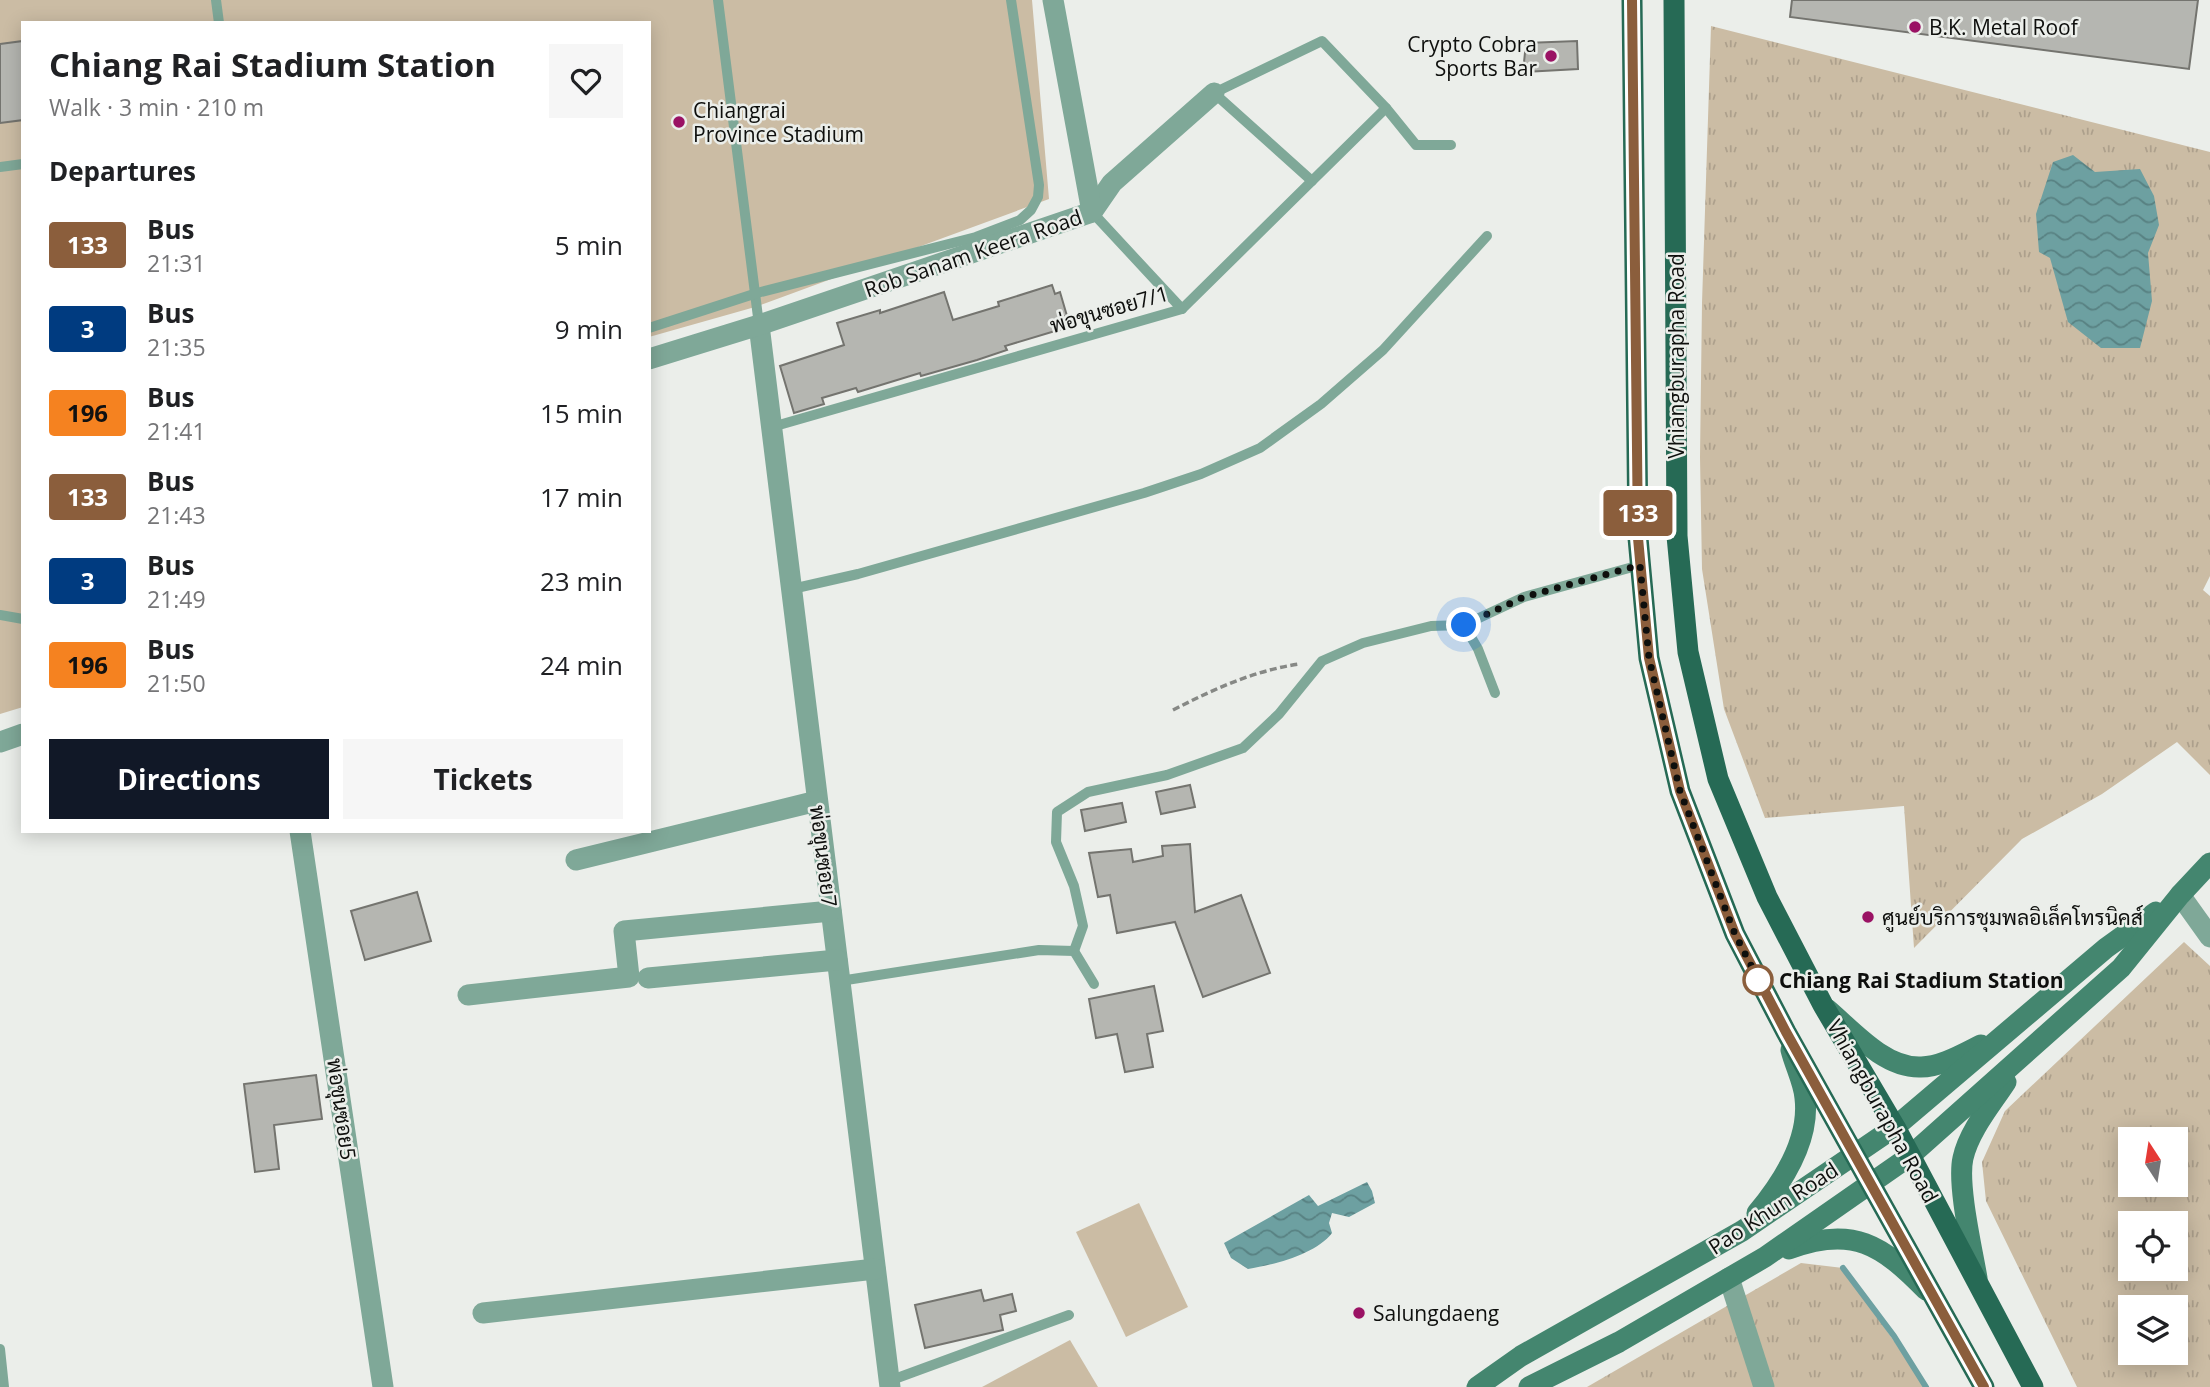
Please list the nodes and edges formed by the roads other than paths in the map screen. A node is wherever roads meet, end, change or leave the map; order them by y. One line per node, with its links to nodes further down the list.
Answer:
1 (216, 0): 7 (lane)
2 (718, 0): 16 (lane)
3 (1011, 0): 16 (lane)
4 (1053, 0): 14 (street, Rob Sanam Keera Road)
5 (1632, 0): 22 (main road, Vhiangburapha Road)
6 (1674, 0): 42 (main road, Vhiangburapha Road)
7 (219, 21)
8 (1214, 93): 9 (lane); 13 (lane); 14 (street)
9 (1386, 108): 10 (lane); 13 (lane, พ่อขุนซอย7/1)
10 (1451, 145)
11 (21, 164): 12 (lane)
12 (0, 167)
13 (1312, 181): 17 (lane, พ่อขุนซอย7/1)
14 (1092, 212): 17 (lane); 18 (street, Rob Sanam Keera Road)
15 (1487, 236): 23 (lane)
16 (757, 293): 18 (lane); 19 (lane)
17 (1182, 309): 21 (lane, พ่อขุนซอย7/1)
18 (760, 326): 20 (street, Rob Sanam Keera Road); 21 (street, พ่อขุนซอย7)
19 (651, 327)
20 (651, 358)
21 (772, 427): 23 (street, พ่อขุนซอย7)
22 (1640, 565): 26 (lane); 43 (main road, Vhiangburapha Road)
23 (792, 589): 30 (street, พ่อขุนซอย7)
24 (0, 615): 25 (lane)
25 (21, 619)
26 (1464, 625): 27 (lane); 37 (lane)
27 (1495, 693)
28 (21, 735): 29 (street)
29 (0, 743)
30 (817, 801): 32 (street); 35 (street, พ่อขุนซอย7)
31 (300, 833): 61 (street, พ่อขุนซอย5)
32 (576, 860)
33 (2210, 863): 34 (main road, Pao Khun Road)
34 (2180, 895): 36 (street); 44 (main road, Pao Khun Road); 45 (main road, Pao Khun Road)
35 (831, 911): 38 (street, พ่อขุนซอย7); 41 (street)
36 (2210, 937)
37 (1074, 951): 38 (lane); 40 (lane)
38 (839, 971): 39 (street); 52 (street, พ่อขุนซอย7)
39 (648, 978)
40 (1094, 984)
41 (468, 995)
42 (1823, 1005): 44 (main road); 46 (main road, Vhiangburapha Road)
43 (1786, 1032): 47 (main road, Vhiangburapha Road); 50 (main road)
44 (2003, 1036): 46 (main road, Pao Khun Road)
45 (2018, 1062): 48 (main road, Pao Khun Road); 54 (main road)
46 (1895, 1127): 47 (main road, Pao Khun Road); 48 (main road, Vhiangburapha Road)
47 (1855, 1154): 49 (main road, Vhiangburapha Road); 50 (main road, Pao Khun Road)
48 (1910, 1156): 49 (main road, Pao Khun Road); 54 (main road, Vhiangburapha Road)
49 (1871, 1184): 51 (main road, Pao Khun Road); 55 (main road, Vhiangburapha Road)
50 (1742, 1231): 62 (main road, Pao Khun Road)
51 (1765, 1257): 53 (main road, Pao Khun Road); 55 (main road)
52 (875, 1269): 56 (street); 59 (street, พ่อขุนซอย7)
53 (1729, 1278): 63 (main road, Pao Khun Road); 64 (street)
54 (1978, 1283): 66 (main road, Vhiangburapha Road)
55 (1937, 1302): 65 (main road, Vhiangburapha Road)
56 (483, 1313)
57 (1069, 1315): 59 (lane)
58 (0, 1349): 60 (lane)
59 (889, 1384)
60 (4, 1387)
61 (383, 1387)
62 (1477, 1387)
63 (1529, 1387)
64 (1764, 1387)
65 (1984, 1387)
66 (2033, 1387)

